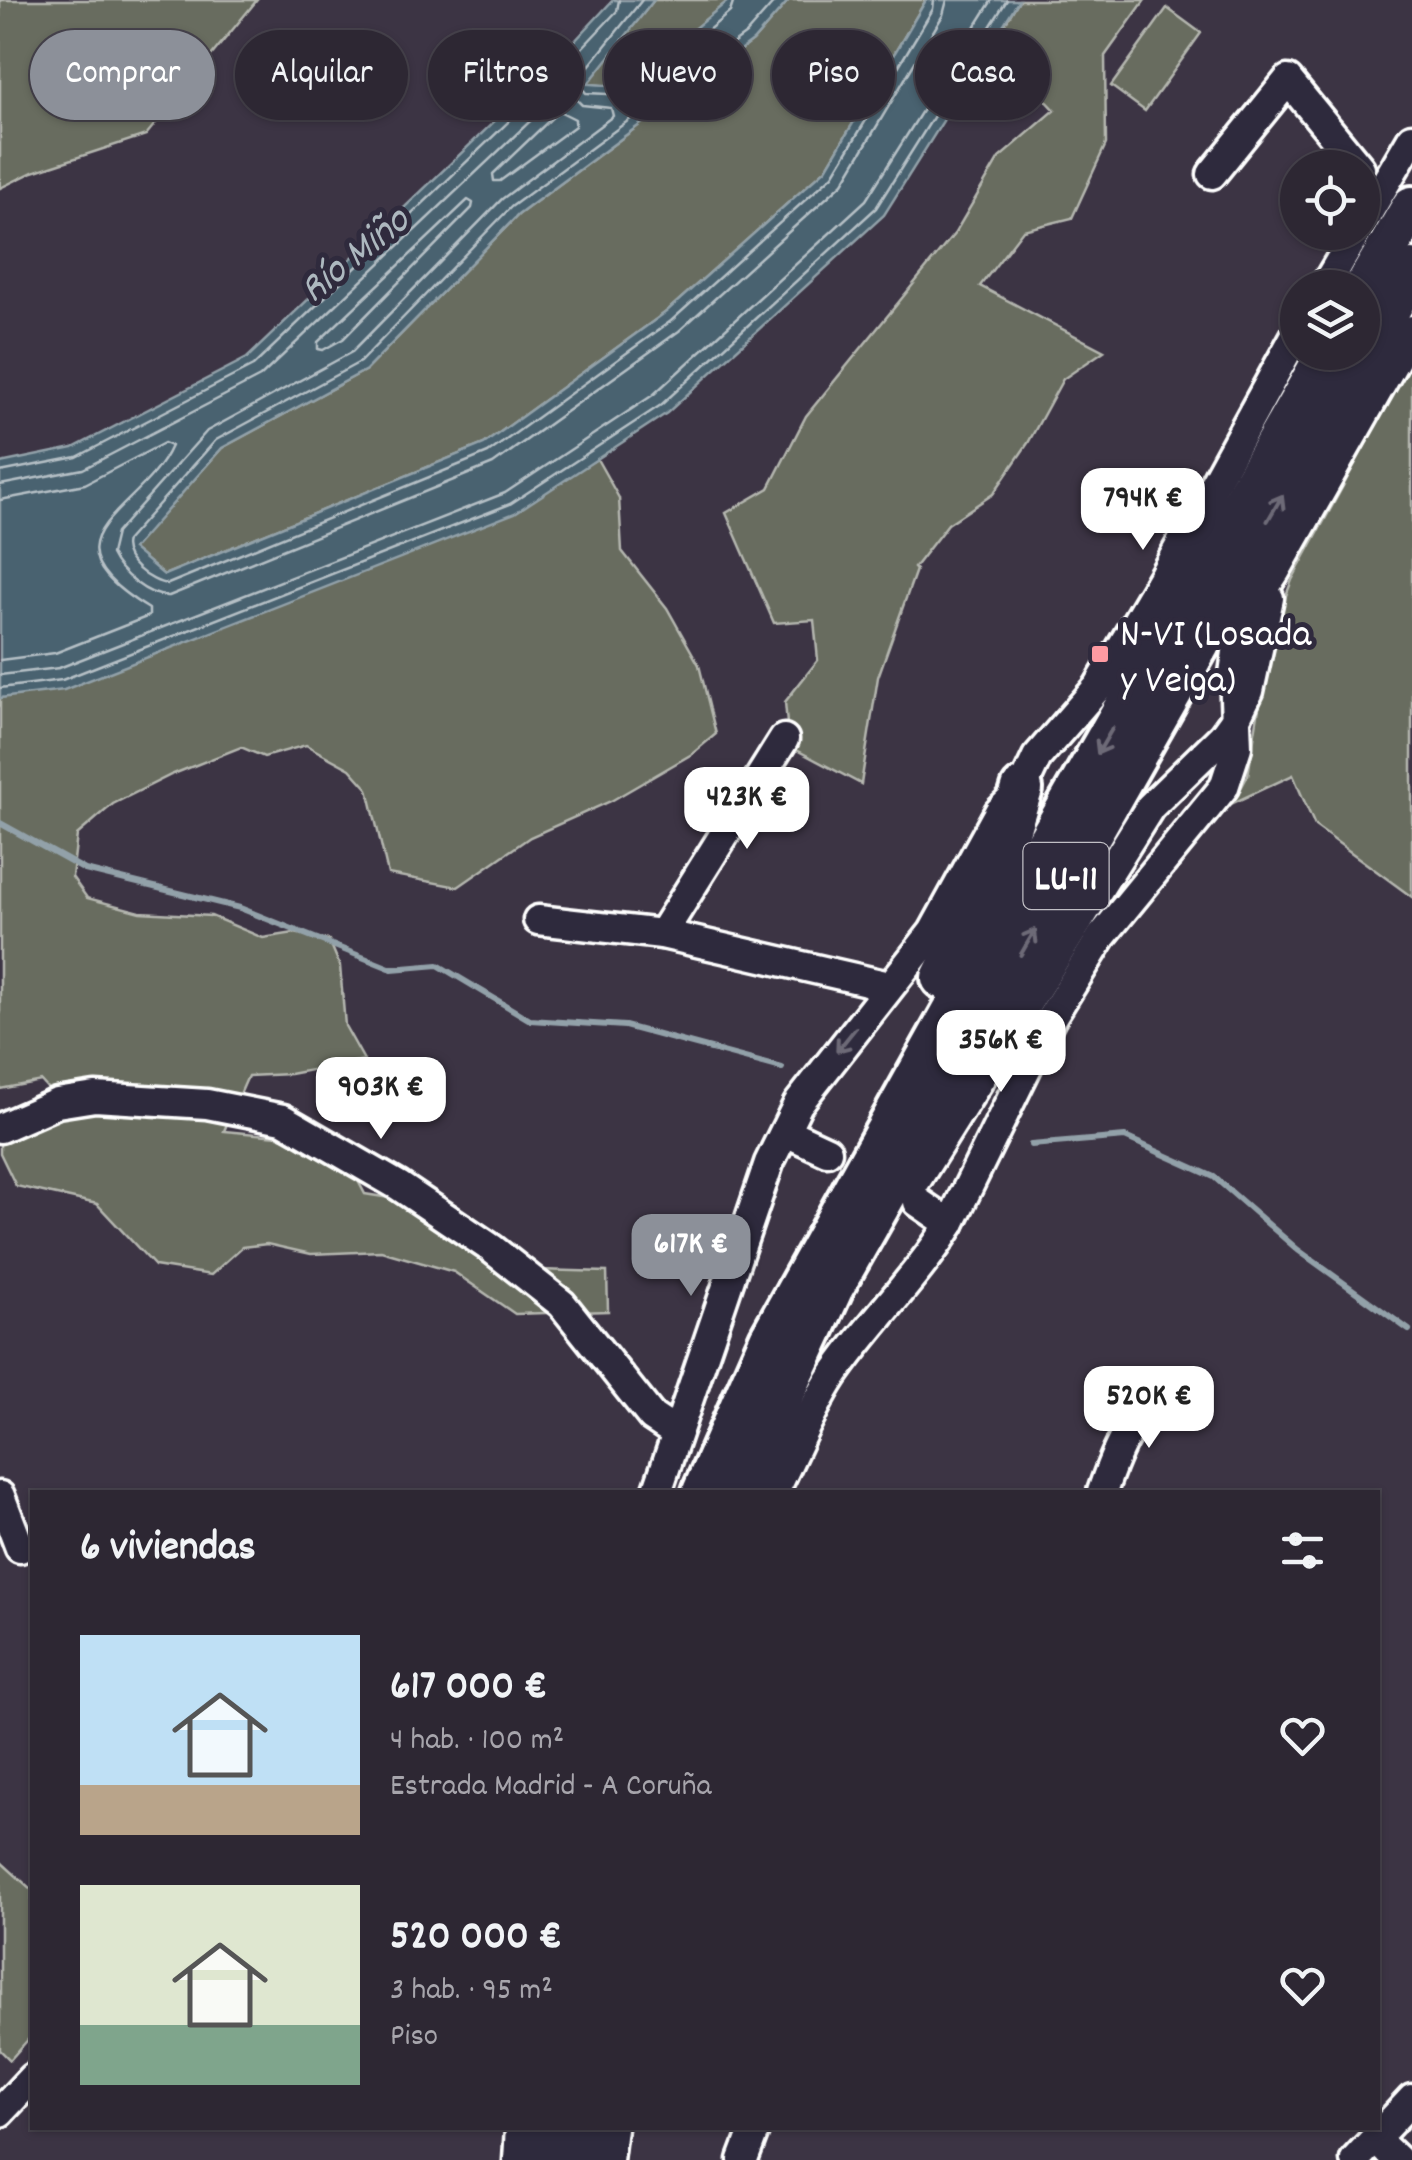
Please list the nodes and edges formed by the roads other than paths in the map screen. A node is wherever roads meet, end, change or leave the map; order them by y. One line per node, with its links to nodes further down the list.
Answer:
1 (1412, 138): 4 (street)
2 (1346, 150): 3 (street)
3 (1212, 174)
4 (1396, 199): 5 (highway)
5 (1370, 270)
6 (1412, 270): 23 (highway, LU-11, one-way to 6)
7 (1412, 330): 10 (street)
8 (1280, 364): 12 (street)
9 (1318, 370): 26 (highway, LU-11, one-way to 26)
10 (1236, 718): 20 (street); 23 (street)
11 (784, 738): 14 (street)
12 (1022, 790): 15 (street); 25 (highway)
13 (538, 920): 14 (street)
14 (662, 934): 15 (street)
15 (889, 986): 17 (street, one-way to 17)
16 (0, 1128): 22 (street)
17 (786, 1132): 18 (street); 22 (street)
18 (827, 1151)
19 (918, 1202): 20 (street)
20 (950, 1224): 23 (street)
21 (1170, 1390): 27 (street)
22 (676, 1433): 24 (street)
23 (754, 1483)
24 (658, 1490)
25 (688, 1490)
26 (704, 1490)
27 (1103, 1490)
28 (0, 1496): 29 (street)
29 (18, 1549)
30 (30, 2080): 32 (street)
31 (1412, 2099): 33 (street)
32 (0, 2112)
33 (1382, 2124): 46 (street)
34 (520, 2130): 40 (street)
35 (548, 2130): 41 (highway)
36 (581, 2130): 42 (highway)
37 (612, 2130): 43 (street)
38 (753, 2130): 44 (street)
39 (1378, 2130): 45 (street)
40 (518, 2160)
41 (546, 2160)
42 (580, 2160)
43 (608, 2160)
44 (743, 2160)
45 (1355, 2160)
46 (1397, 2160)

